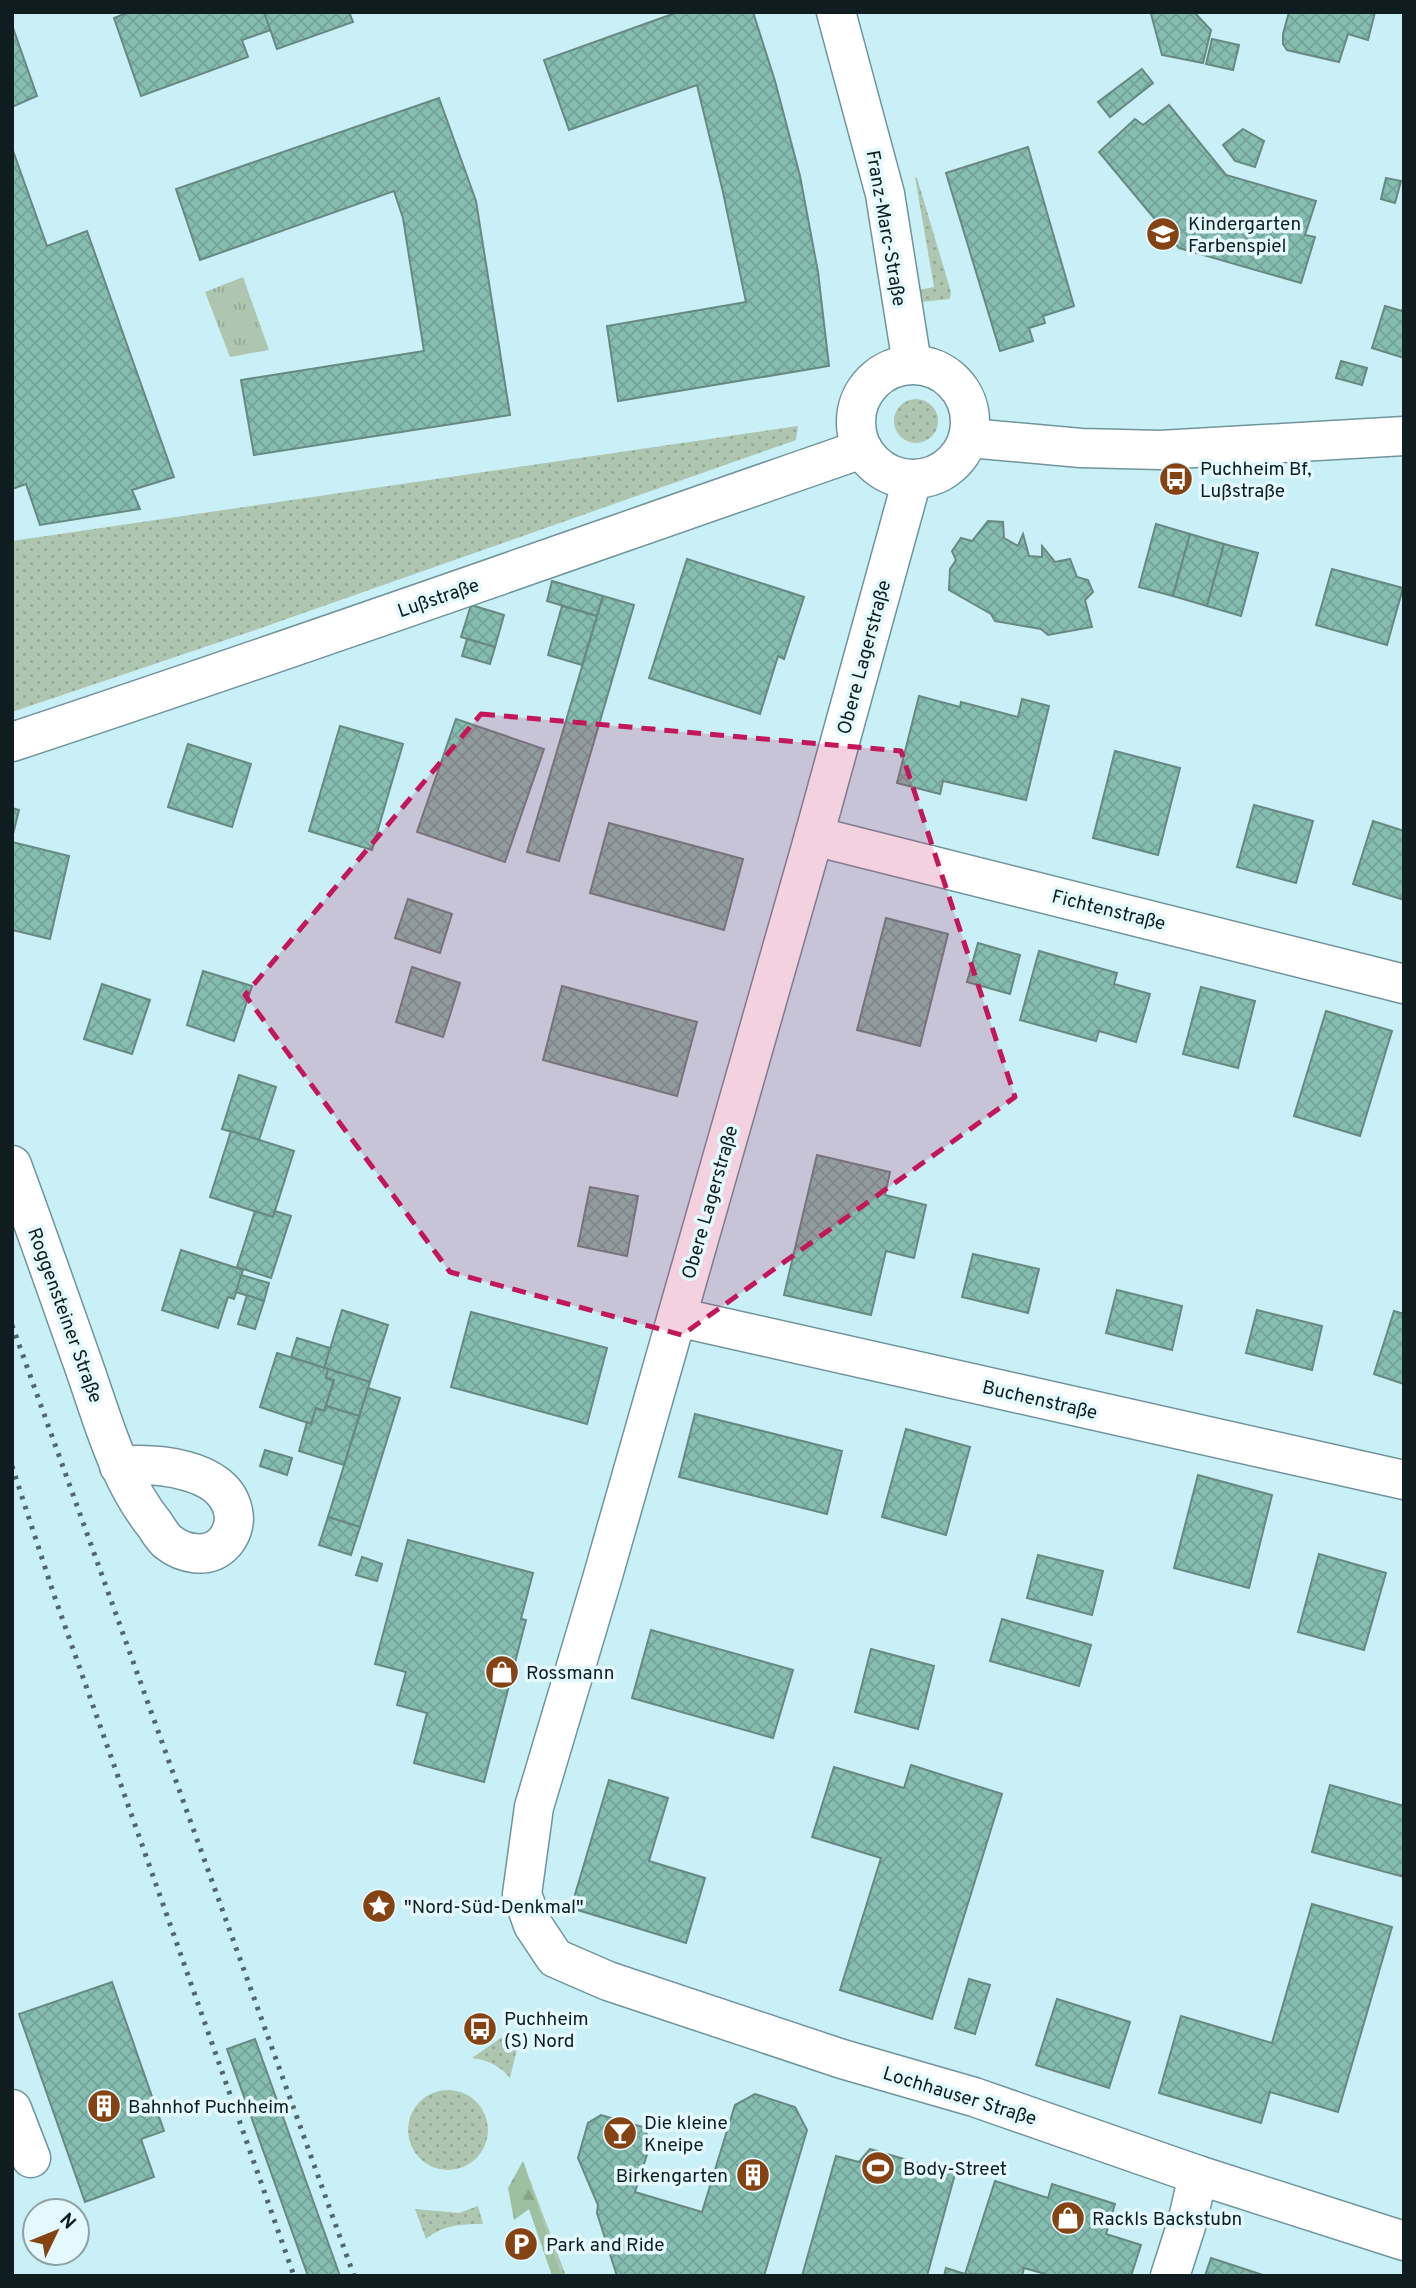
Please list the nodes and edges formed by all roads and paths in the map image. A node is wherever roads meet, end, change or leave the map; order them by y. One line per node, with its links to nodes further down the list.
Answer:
1 (836, 12): 2 (street, Franz-Marc-Straße)
2 (912, 364): 4 (street); 5 (street)
3 (1404, 436): 4 (street)
4 (969, 438): 6 (street)
5 (862, 449): 6 (street); 7 (street, Lußstraße)
6 (912, 480): 8 (street, Obere Lagerstraße)
7 (12, 742)
8 (814, 836): 9 (street, Fichtenstraße); 11 (street, Obere Lagerstraße)
9 (1404, 984)
10 (12, 1165): 12 (street, Roggensteiner Straße)
11 (677, 1317): 13 (street, Buchenstraße); 14 (street, Obere Lagerstraße)
12 (119, 1466)
13 (1404, 1480)
14 (533, 1925): 17 (street, Lochhauser Straße)
15 (12, 2109): 16 (street)
16 (31, 2158)
17 (1198, 2175): 18 (street, Lochhauser Straße); 19 (street)
18 (1404, 2241)
19 (1170, 2276)

